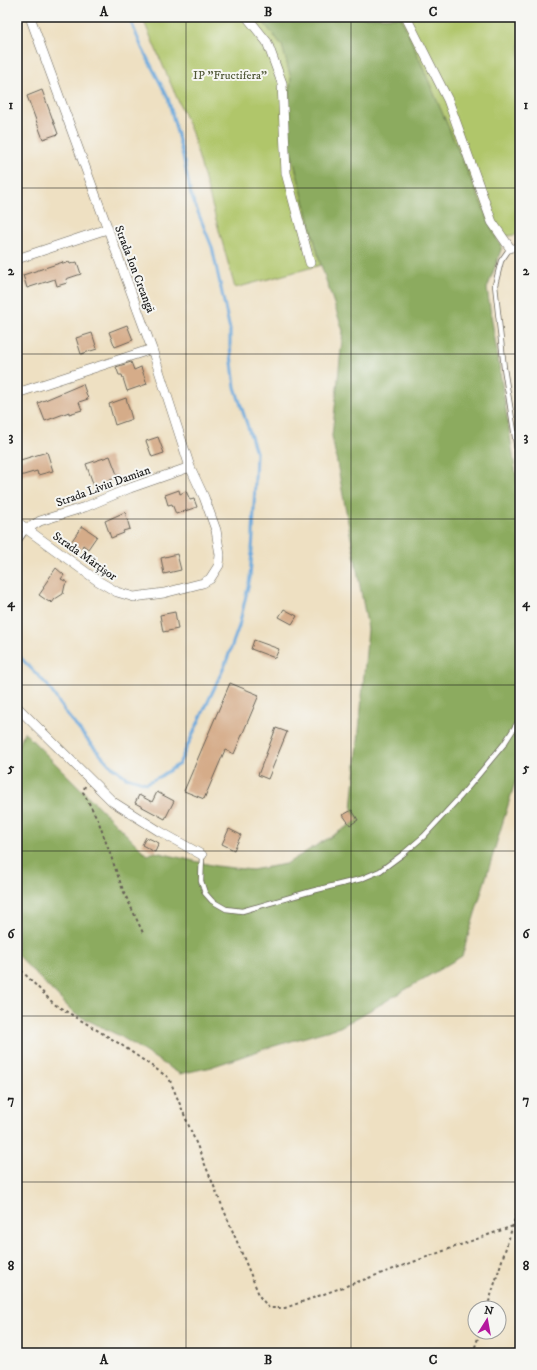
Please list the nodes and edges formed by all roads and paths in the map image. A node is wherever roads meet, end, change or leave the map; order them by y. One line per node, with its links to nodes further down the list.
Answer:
1 (30, 17): 4 (street, Strada Ion Creangă)
2 (247, 17): 8 (street)
3 (406, 17): 6 (street)
4 (107, 228): 7 (street); 9 (street, Strada Ion Creangă)
5 (520, 245): 6 (lane)
6 (510, 248): 12 (lane)
7 (17, 259)
8 (310, 263)
9 (152, 349): 10 (street); 11 (street, Strada Ion Creangă)
10 (17, 393)
11 (190, 467): 14 (street, Strada Liviu Damian); 15 (street, Strada Ion Creangă)
12 (520, 469)
13 (17, 522): 14 (street, Strada Mărțișor)
14 (26, 529): 15 (street, Strada Mărțișor); 16 (lane)
15 (216, 530)
16 (17, 543)
17 (17, 707): 19 (street)
18 (520, 719): 20 (lane)
19 (88, 778): 20 (street); 21 (path)
20 (202, 855)
21 (143, 933)
22 (17, 966): 24 (path)
23 (520, 1203): 24 (path)
24 (513, 1226): 25 (path)
25 (490, 1300)
26 (477, 1340): 27 (path)
27 (473, 1353)

